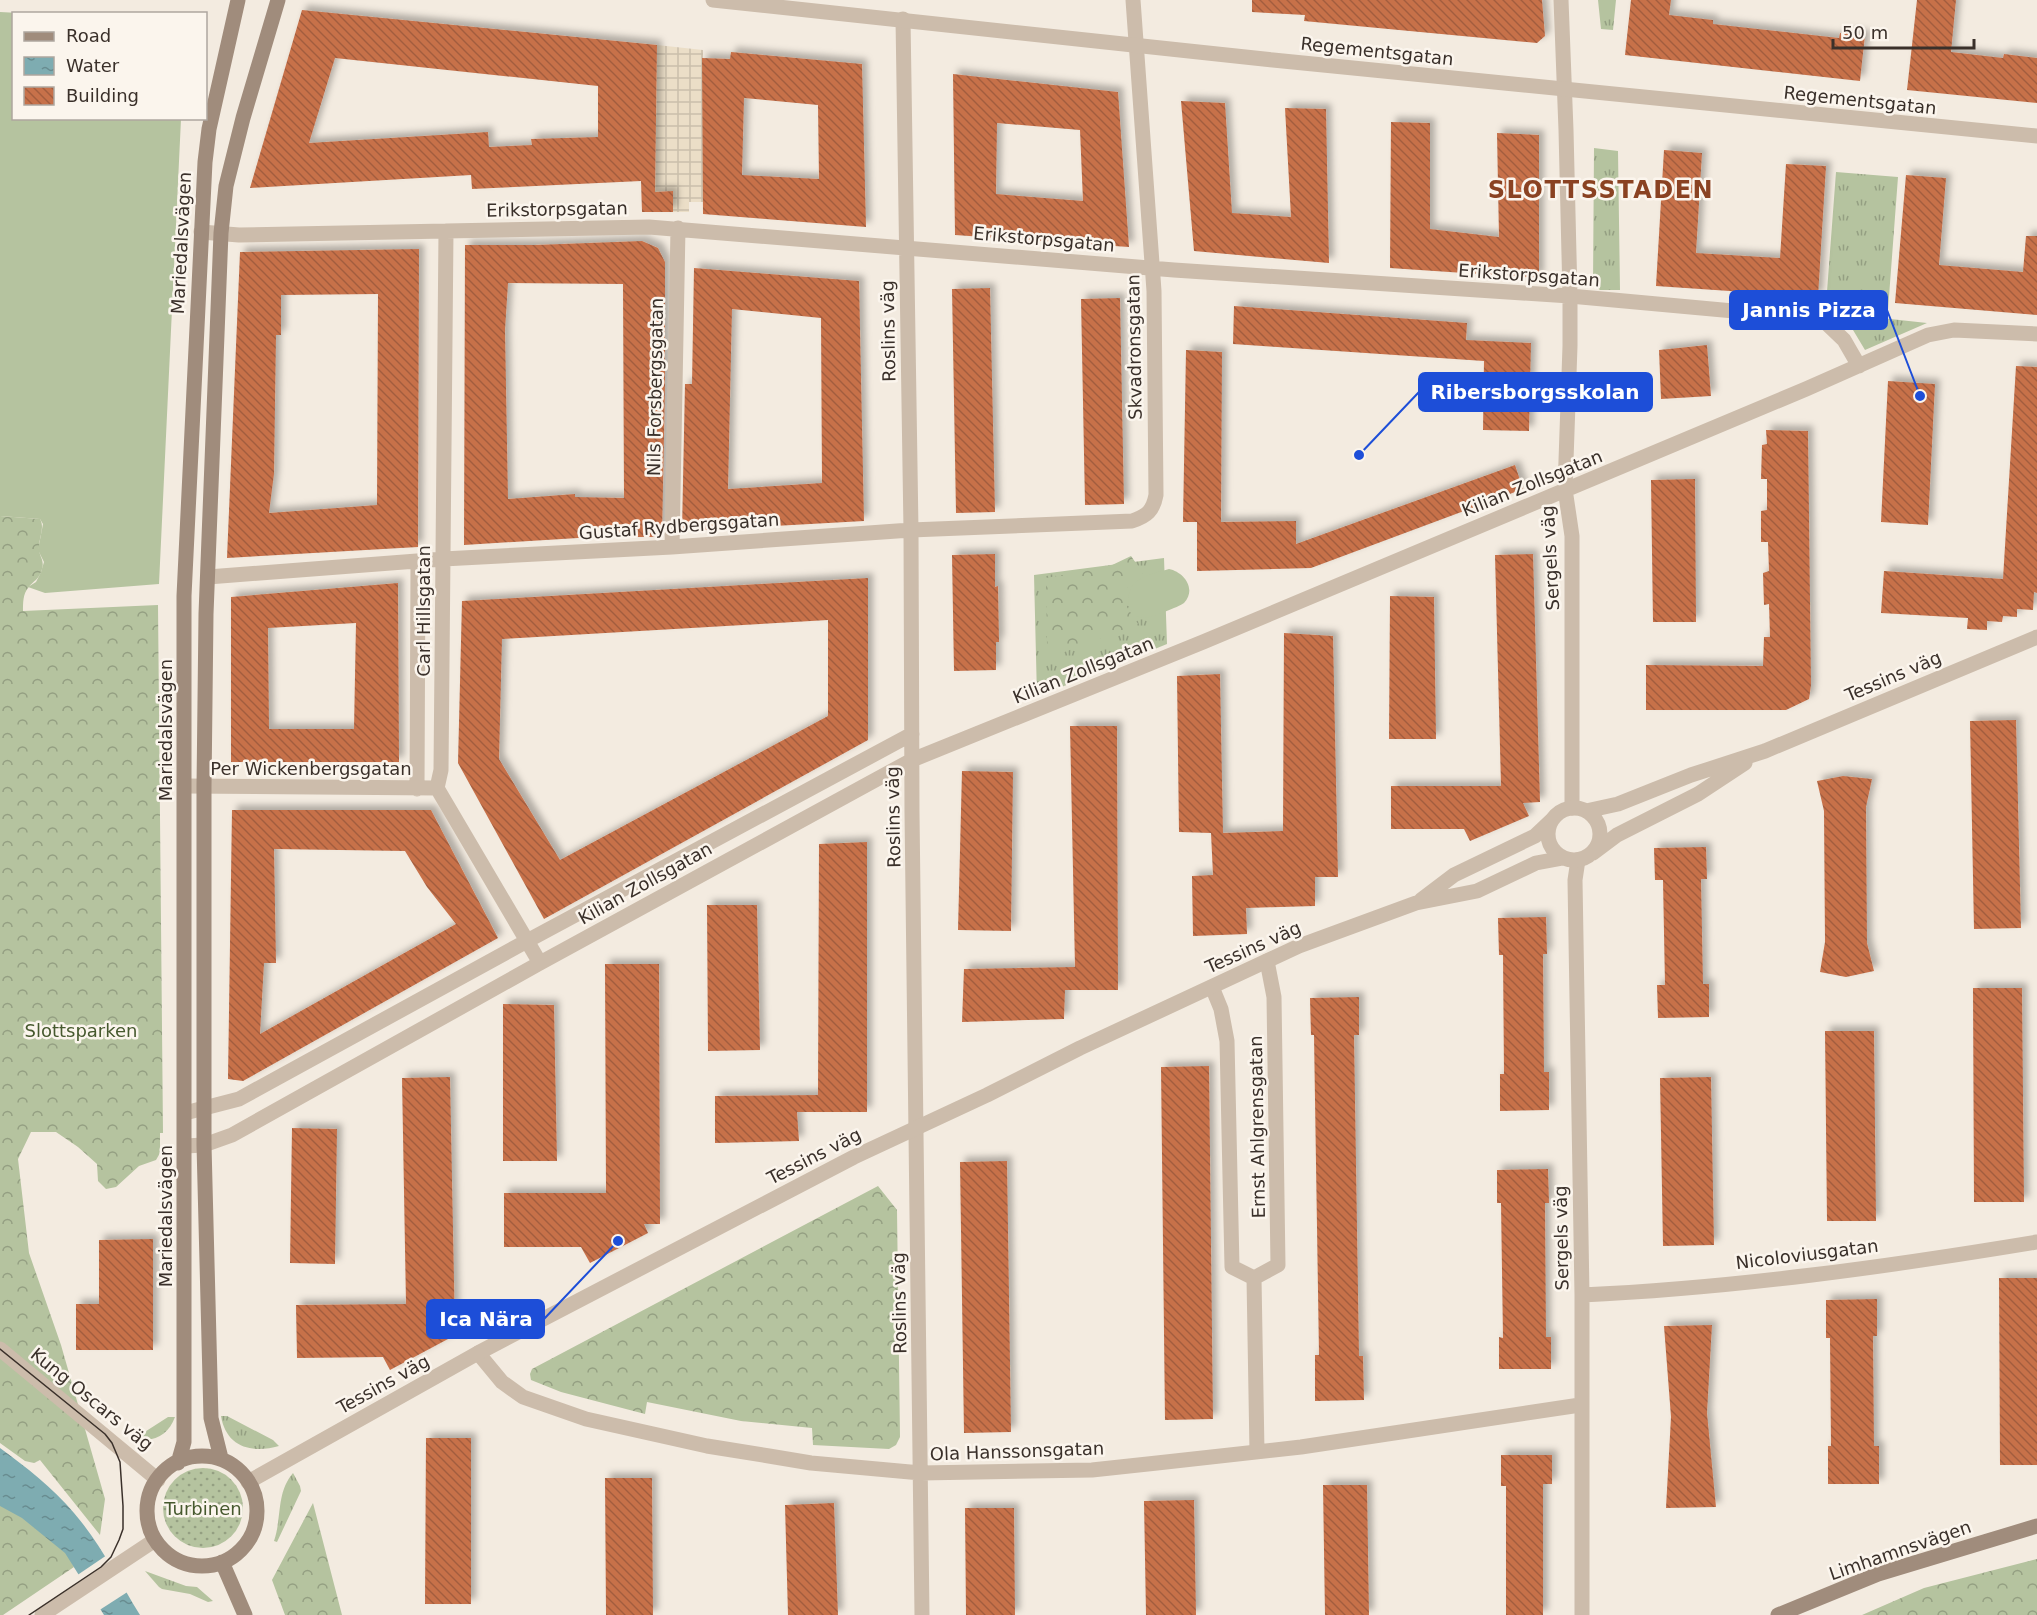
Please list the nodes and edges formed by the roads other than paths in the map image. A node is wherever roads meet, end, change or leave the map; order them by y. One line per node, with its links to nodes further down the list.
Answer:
1 (238, 0): 13 (main road, Mariedalsvägen)
2 (278, 0): 14 (main road)
3 (713, 0): 6 (street, Regementsgatan)
4 (1133, 0): 8 (street, Skvadronsgatan)
5 (1561, 0): 9 (street, Sergels väg)
6 (797, 4): 7 (street, Regementsgatan)
7 (903, 19): 8 (street, Regementsgatan); 15 (street, Roslins väg)
8 (1137, 45): 9 (street, Regementsgatan); 16 (street, Skvadronsgatan)
9 (1564, 90): 10 (street, Regementsgatan); 17 (street, Sergels väg)
10 (2037, 136)
11 (678, 228): 12 (street, Erikstorpsgatan); 15 (street, Erikstorpsgatan); 23 (street, Nils Forsbergsgatan)
12 (446, 231): 14 (street, Erikstorpsgatan); 24 (street, Carl Hillsgatan)
13 (201, 232): 14 (street, Erikstorpsgatan); 31 (main road, Mariedalsvägen)
14 (221, 233): 26 (main road)
15 (906, 248): 16 (street, Erikstorpsgatan); 22 (street, Roslins väg)
16 (1152, 268): 17 (street, Erikstorpsgatan); 21 (street, Skvadronsgatan)
17 (1570, 296): 19 (street, Erikstorpsgatan); 20 (street, Sergels väg)
18 (2037, 334): 19 (street, Kilian Zollsgatan)
19 (1859, 366): 20 (street, Kilian Zollsgatan)
20 (1565, 489): 30 (street, Kilian Zollsgatan); 35 (street, Sergels väg)
21 (1150, 512): 22 (street, Gustaf Rydbergsgatan)
22 (911, 530): 23 (street, Gustaf Rydbergsgatan); 28 (street, Roslins väg)
23 (672, 547): 24 (street, Gustaf Rydbergsgatan)
24 (442, 559): 25 (street, Gustaf Rydbergsgatan); 33 (street, Carl Hillsgatan)
25 (418, 561): 26 (street, Gustaf Rydbergsgatan); 34 (street, Carl Hillsgatan)
26 (208, 577): 32 (main road)
27 (2037, 637): 29 (street, Tessins väg)
28 (912, 734): 30 (street, Roslins väg); 40 (street, Kilian Zollsgatan)
29 (1765, 751): 35 (street, Tessins väg); 37 (street, Tessins väg)
30 (912, 760): 42 (street, Kilian Zollsgatan); 46 (street, Roslins väg)
31 (185, 786): 32 (street, Per Wickenbergsgatan); 45 (main road, Mariedalsvägen)
32 (204, 787): 34 (street, Per Wickenbergsgatan); 44 (main road)
33 (437, 788): 34 (street, Per Wickenbergsgatan); 40 (street)
34 (417, 789)
35 (1579, 810): 36 (street, Tessins väg); 37 (street)
36 (1553, 819): 38 (street); 39 (street, Tessins väg)
37 (1593, 853): 38 (street, Tessins väg)
38 (1570, 859): 39 (street, Tessins väg); 51 (street, Sergels väg)
39 (1416, 903): 41 (street, Tessins väg)
40 (526, 941): 42 (street); 44 (street, Kilian Zollsgatan)
41 (1267, 961): 43 (street, Tessins väg); 50 (street, Ernst Ahlgrensgatan)
42 (540, 963): 47 (street, Kilian Zollsgatan)
43 (1212, 987): 46 (street, Tessins väg); 50 (street, Ernst Ahlgrensgatan)
44 (204, 1109): 45 (street, Kilian Zollsgatan); 47 (main road)
45 (185, 1113): 48 (main road, Mariedalsvägen)
46 (916, 1127): 53 (street, Tessins väg); 58 (street, Roslins väg)
47 (204, 1145): 48 (street, Kilian Zollsgatan); 56 (main road)
48 (185, 1146): 57 (main road, Mariedalsvägen)
49 (2037, 1242): 51 (street, Nicoloviusgatan)
50 (1254, 1278): 55 (street)
51 (1582, 1295): 54 (street, Sergels väg)
52 (0, 1349): 59 (street, Kung Oscars väg)
53 (478, 1353): 58 (street, Ola Hanssonsgatan); 60 (street, Tessins väg)
54 (1580, 1405): 55 (street, Ola Hanssonsgatan); 67 (street, Sergels väg)
55 (1257, 1452): 58 (street, Ola Hanssonsgatan)
56 (220, 1458): 57 (main road); 60 (main road)
57 (178, 1462): 59 (main road)
58 (921, 1473): 66 (street, Roslins väg)
59 (158, 1480): 62 (main road)
60 (248, 1482): 63 (main road)
61 (2037, 1526): 68 (main road, Limhamnsvägen)
62 (155, 1540): 63 (main road); 64 (street)
63 (222, 1562): 65 (main road)
64 (42, 1615)
65 (245, 1615)
66 (922, 1615)
67 (1582, 1615)
68 (1778, 1615)

